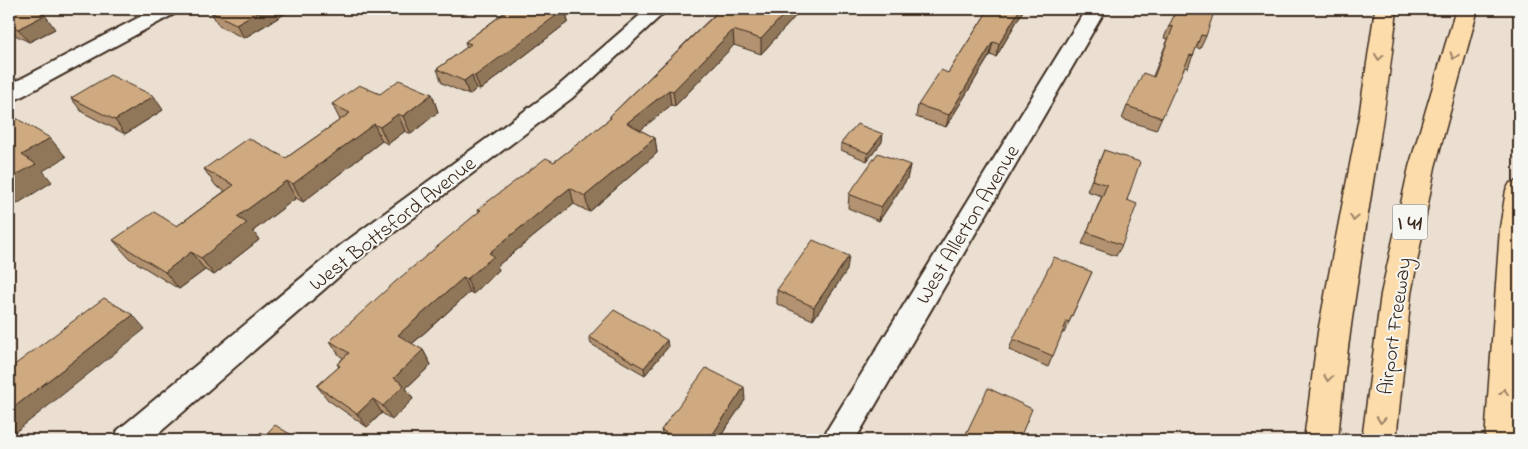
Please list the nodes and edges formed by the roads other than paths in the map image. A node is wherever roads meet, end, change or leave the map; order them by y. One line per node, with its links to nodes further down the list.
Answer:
1 (169, 9): 6 (street)
2 (658, 9): 8 (street, West Bottsford Avenue)
3 (1096, 9): 9 (street, West Allerton Avenue)
4 (1386, 9): 10 (highway, one-way to 10)
5 (1467, 9): 11 (highway, Airport Freeway / I 41, one-way to 11)
6 (9, 94)
7 (1519, 190): 12 (highway, one-way to 7)
8 (129, 440)
9 (838, 440)
10 (1320, 440)
11 (1379, 440)
12 (1502, 440)

